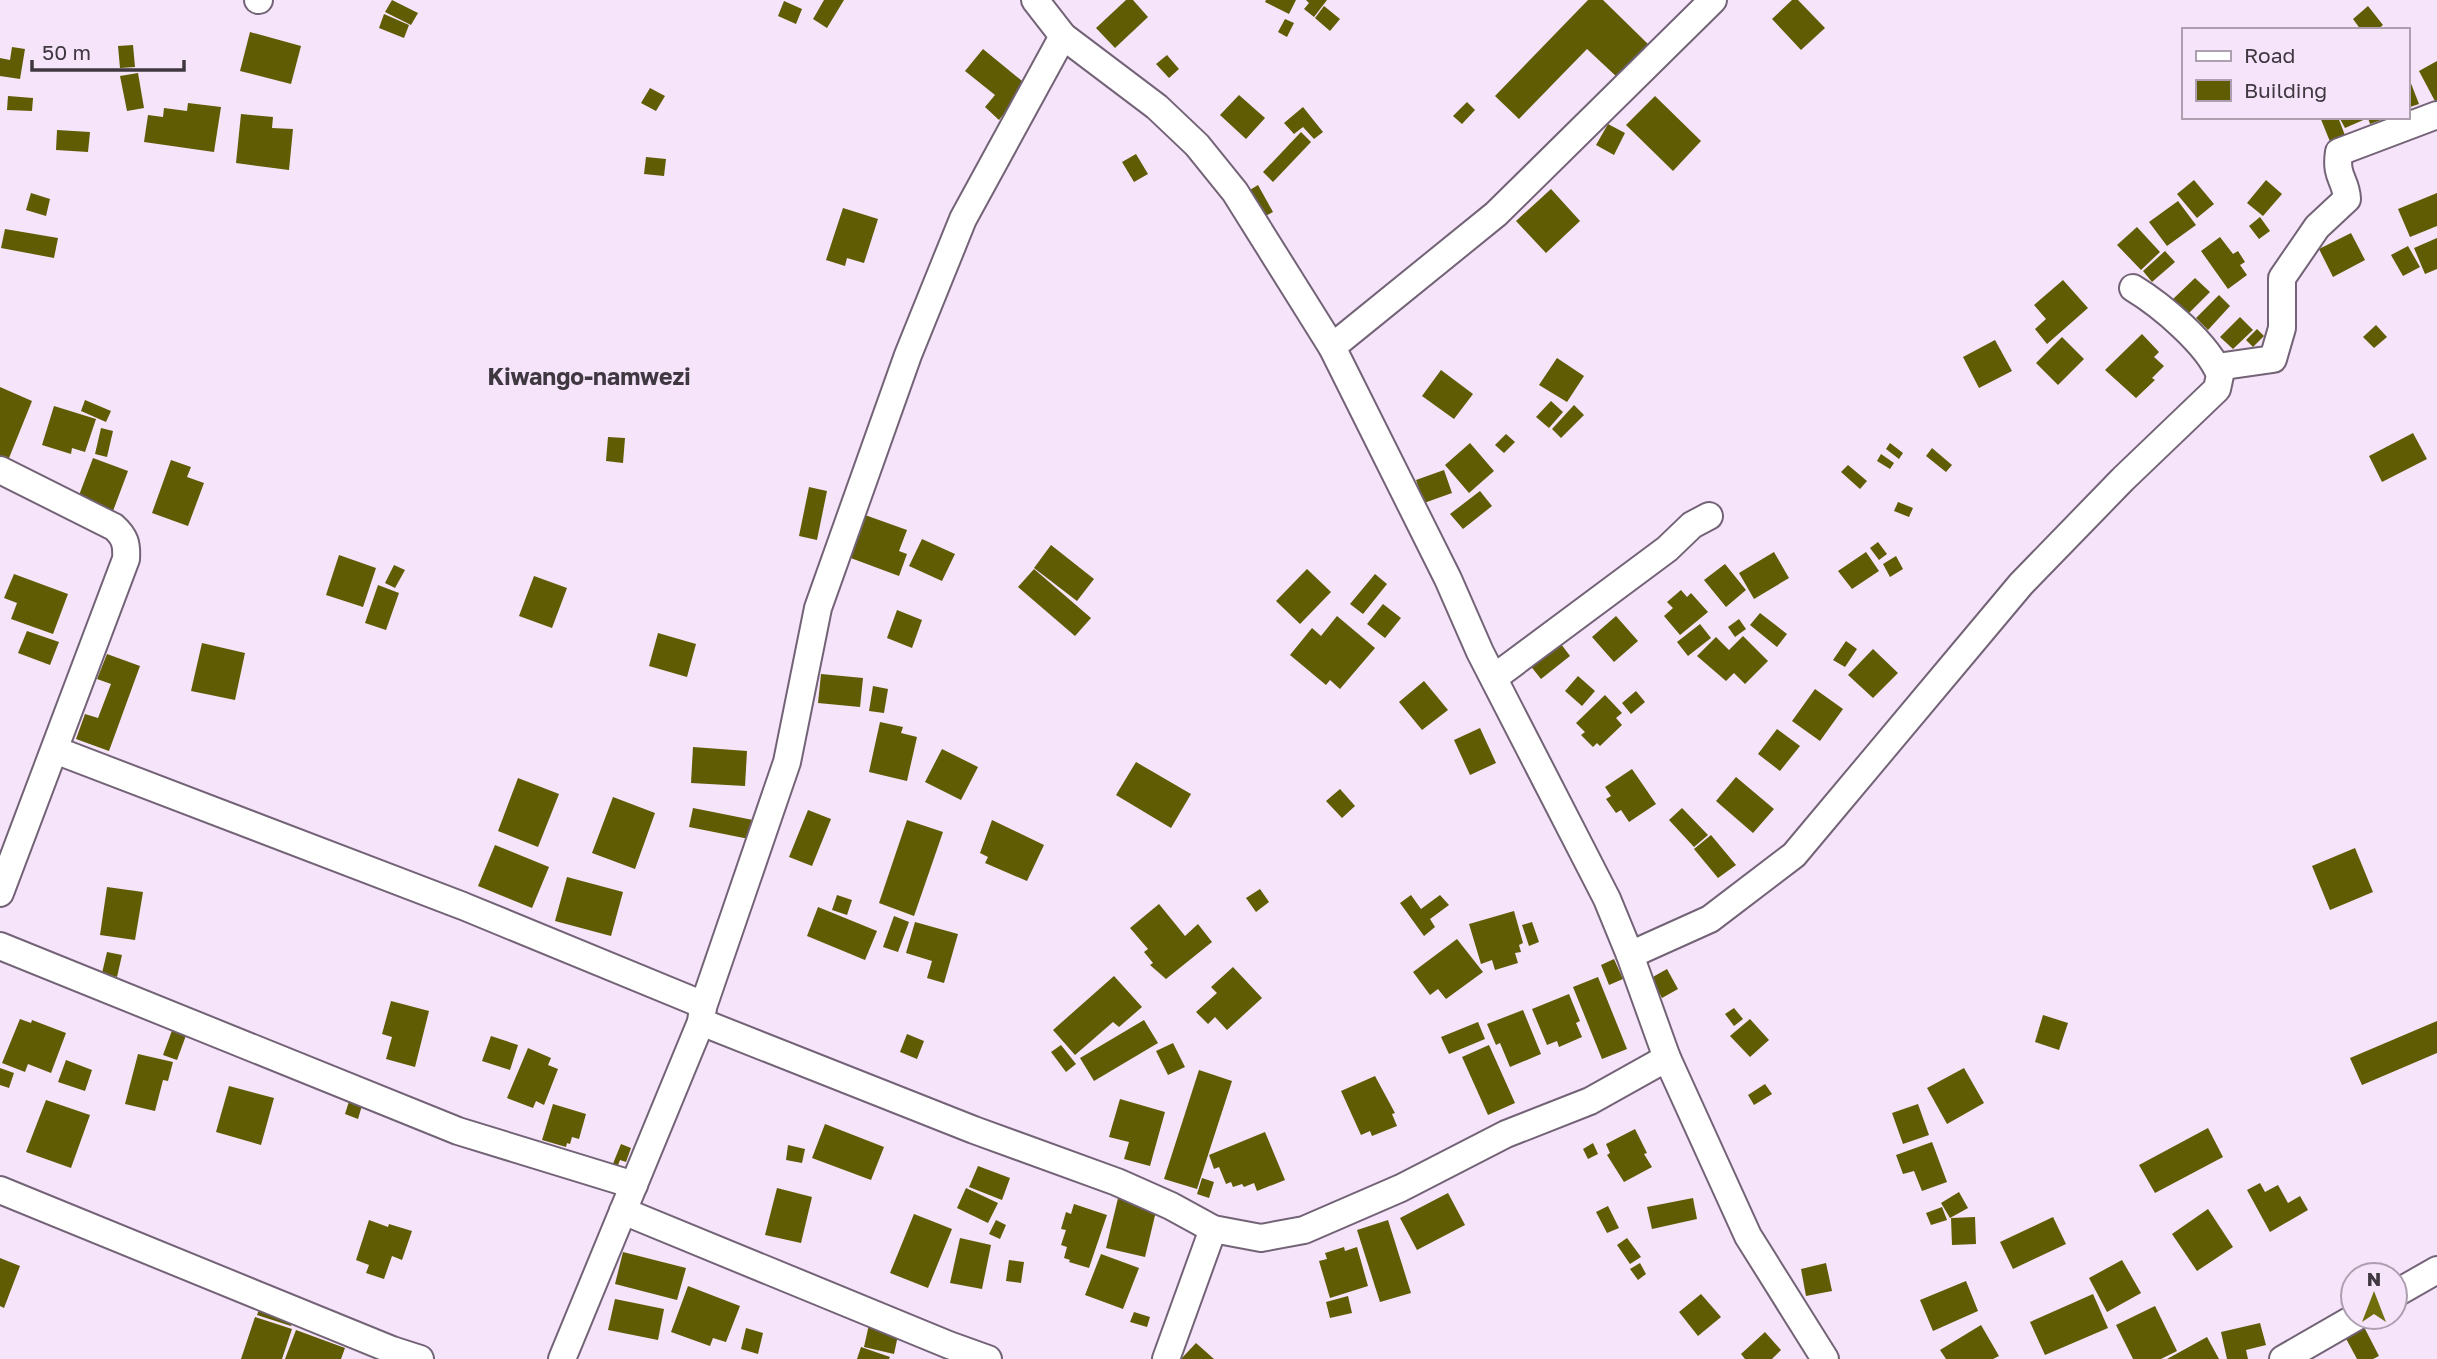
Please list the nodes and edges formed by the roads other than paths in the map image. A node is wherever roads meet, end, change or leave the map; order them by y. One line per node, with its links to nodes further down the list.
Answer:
1 (1035, 0): 3 (street)
2 (1713, 0): 6 (street)
3 (1063, 36): 6 (street); 15 (street)
4 (2437, 116): 7 (street)
5 (2133, 288): 7 (street)
6 (1332, 347): 10 (street)
7 (2217, 367): 14 (street)
8 (0, 470): 11 (street)
9 (1709, 516): 10 (street)
10 (1495, 677): 14 (street)
11 (55, 750): 12 (street); 15 (street)
12 (0, 893)
13 (0, 946): 17 (street)
14 (1630, 955): 16 (street)
15 (702, 1015): 17 (street); 20 (street)
16 (1667, 1058): 20 (street); 30 (street)
17 (634, 1185): 19 (street)
18 (0, 1190): 25 (street)
19 (623, 1211): 24 (street); 27 (street)
20 (1213, 1228): 29 (street)
21 (2437, 1270): 22 (street)
22 (2409, 1286)
23 (2339, 1327): 31 (street)
24 (946, 1352): 28 (street)
25 (391, 1355): 26 (street)
26 (420, 1359)
27 (562, 1359)
28 (988, 1359)
29 (1166, 1359)
30 (1825, 1359)
31 (2283, 1359)

